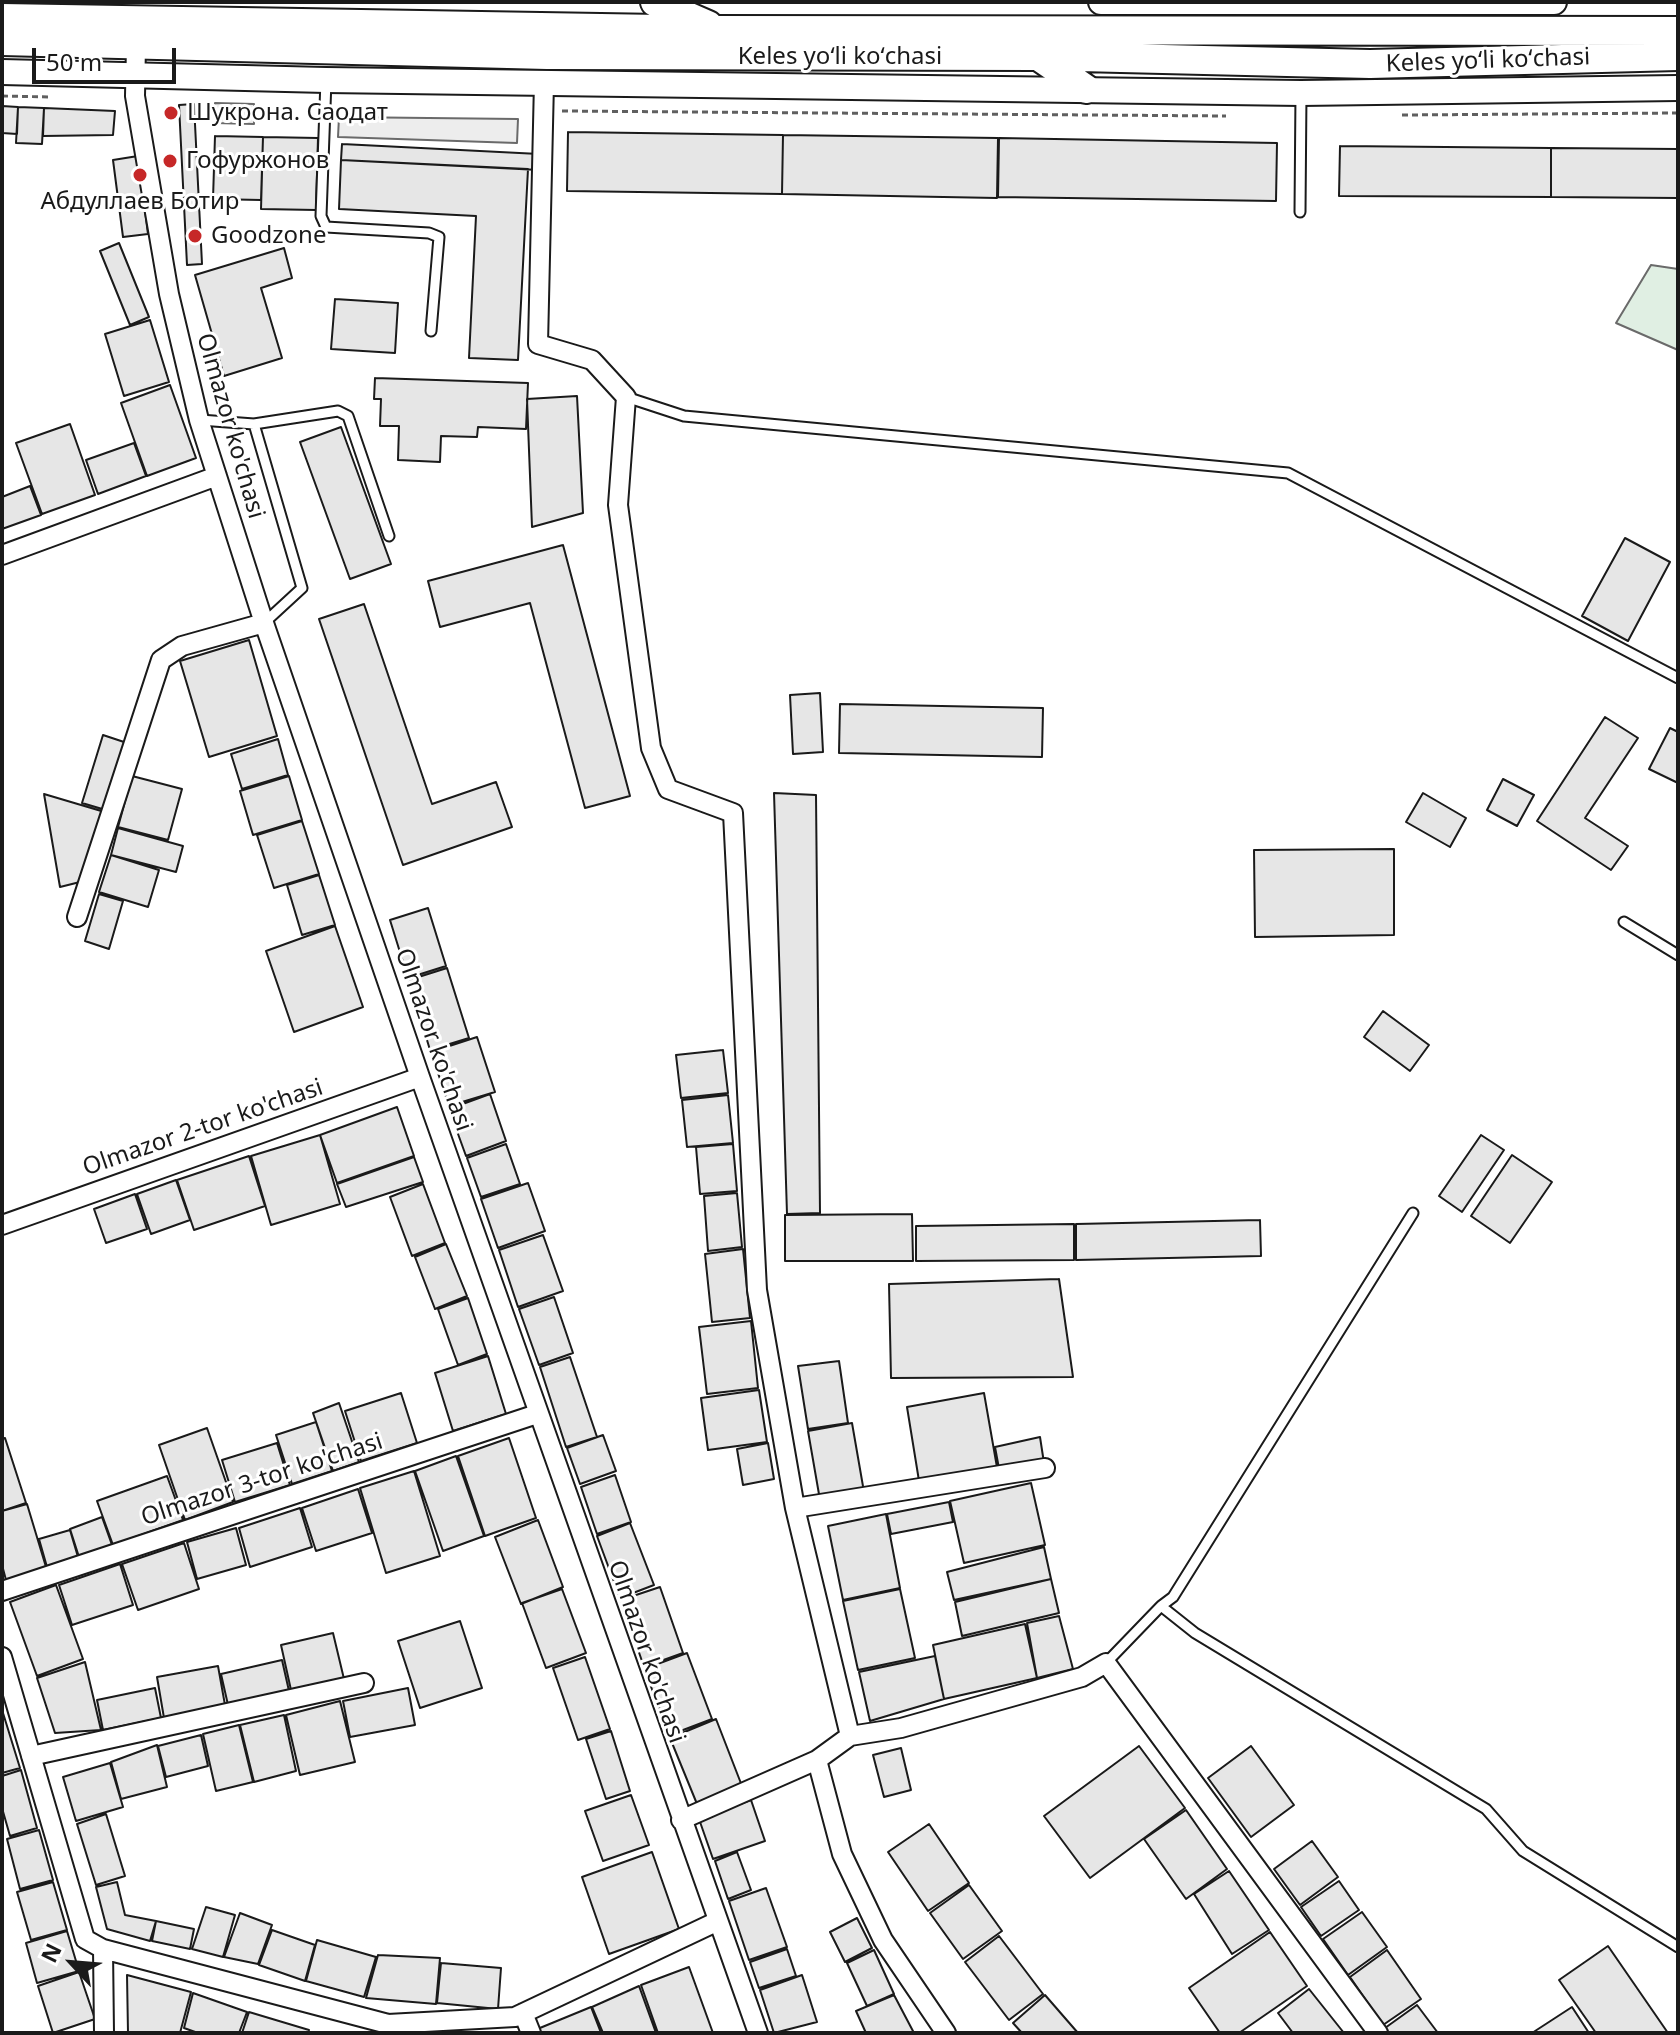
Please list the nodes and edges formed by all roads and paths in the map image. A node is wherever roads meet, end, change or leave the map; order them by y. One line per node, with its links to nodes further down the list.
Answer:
1 (655, 2): 6 (main road)
2 (1101, 2): 4 (street)
3 (1554, 2): 4 (street)
4 (1321, 3)
5 (2, 18): 6 (main road, Keles yoʻli koʻchasi)
6 (720, 30): 7 (main road, Keles yoʻli koʻchasi)
7 (1678, 31)
8 (2, 41): 9 (main road, Keles yoʻli koʻchasi)
9 (136, 45): 10 (main road, Keles yoʻli koʻchasi); 13 (street, Olmazor ko'chasi)
10 (1038, 56): 11 (main road, Keles yoʻli koʻchasi); 17 (main road)
11 (1678, 56)
12 (2, 72): 13 (street, Keles yoʻli koʻchasi)
13 (136, 73): 14 (street, Keles yoʻli koʻchasi); 22 (street, Olmazor ko'chasi)
14 (326, 80): 15 (street, Keles yoʻli koʻchasi); 20 (lane)
15 (544, 82): 17 (street, Keles yoʻli koʻchasi); 21 (street)
16 (1678, 88): 18 (street, Keles yoʻli koʻchasi)
17 (1086, 89): 18 (street, Keles yoʻli koʻchasi)
18 (1301, 93): 19 (lane)
19 (1300, 212)
20 (431, 331)
21 (626, 397): 28 (lane); 37 (street)
22 (199, 420): 23 (lane); 24 (street, Olmazor ko'chasi)
23 (254, 424): 25 (lane); 27 (lane)
24 (217, 476): 26 (street); 27 (street, Olmazor ko'chasi)
25 (389, 536)
26 (2, 555)
27 (264, 623): 29 (street); 32 (street, Olmazor ko'chasi)
28 (1678, 678)
29 (77, 917)
30 (1624, 922): 31 (lane)
31 (1678, 955)
32 (420, 1077): 34 (street, Olmazor 2-tor ko'chasi); 35 (street, Olmazor ko'chasi)
33 (1413, 1213): 39 (lane)
34 (2, 1225)
35 (537, 1414): 38 (street, Olmazor 3-tor ko'chasi); 46 (street, Olmazor ko'chasi)
36 (1045, 1468): 37 (street)
37 (795, 1508): 43 (street)
38 (2, 1591)
39 (1161, 1606): 41 (lane); 48 (lane)
40 (2, 1657): 44 (street)
41 (1106, 1663): 43 (street); 55 (street)
42 (364, 1683): 44 (street)
43 (850, 1736): 45 (street)
44 (31, 1756): 49 (street)
45 (817, 1760): 46 (street); 54 (street)
46 (681, 1820): 47 (street, Olmazor ko'chasi)
47 (718, 1921): 50 (street); 53 (street, Olmazor ko'chasi)
48 (1678, 1947)
49 (103, 1949): 50 (street); 51 (street)
50 (516, 2021): 52 (street)
51 (100, 2031)
52 (531, 2033)
53 (758, 2033)
54 (946, 2033)
55 (1378, 2033)

